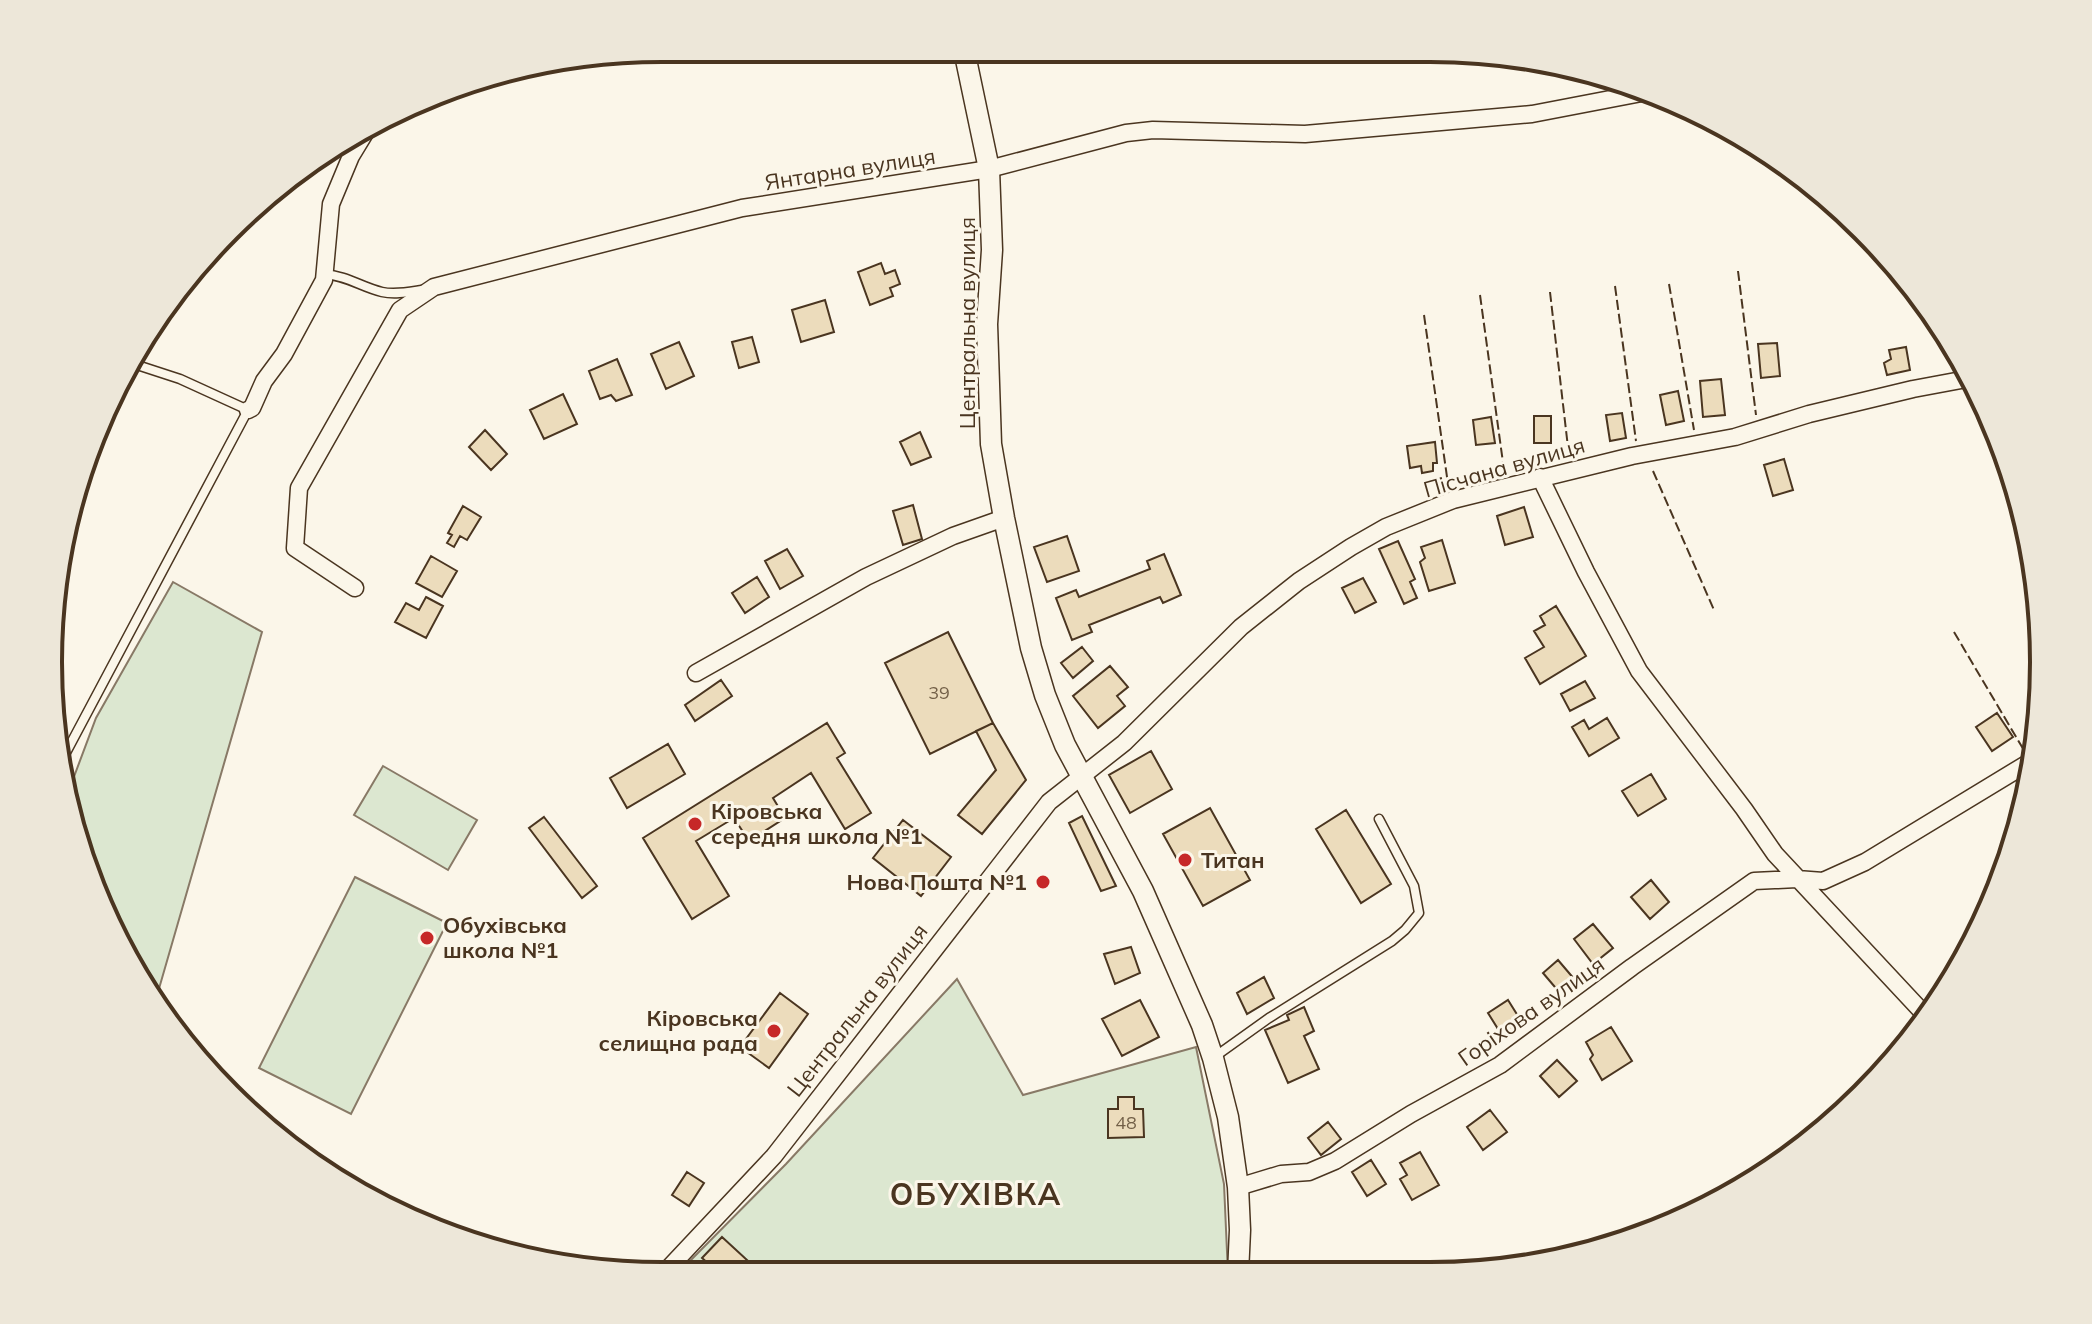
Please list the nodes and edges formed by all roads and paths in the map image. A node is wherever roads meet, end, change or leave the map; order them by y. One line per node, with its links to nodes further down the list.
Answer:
1 (967, 62): 4 (street, Центральна вулиця)
2 (1627, 96): 4 (street, Янтарна вулиця)
3 (358, 145): 5 (street)
4 (989, 169): 6 (street, Янтарна вулиця); 11 (street, Центральна вулиця)
5 (324, 274): 6 (lane); 9 (street)
6 (434, 287): 12 (street, Янтарна вулиця)
7 (140, 366): 9 (lane)
8 (1959, 380): 10 (street, Пісчана вулиця)
9 (248, 410): 14 (lane)
10 (1540, 477): 16 (street, Пісчана вулиця); 18 (street)
11 (1004, 518): 13 (street); 16 (street, Центральна вулиця)
12 (355, 588)
13 (696, 673)
14 (68, 748)
15 (2020, 768): 18 (street, Горіхова вулиця)
16 (1083, 777): 20 (street, Центральна вулиця); 22 (street, Центральна вулиця)
17 (1379, 819): 20 (lane)
18 (1797, 879): 19 (street); 21 (street, Горіхова вулиця)
19 (1919, 1009)
20 (1213, 1058): 21 (street, Центральна вулиця)
21 (1238, 1187): 23 (street, Центральна вулиця)
22 (674, 1262)
23 (1239, 1262)

